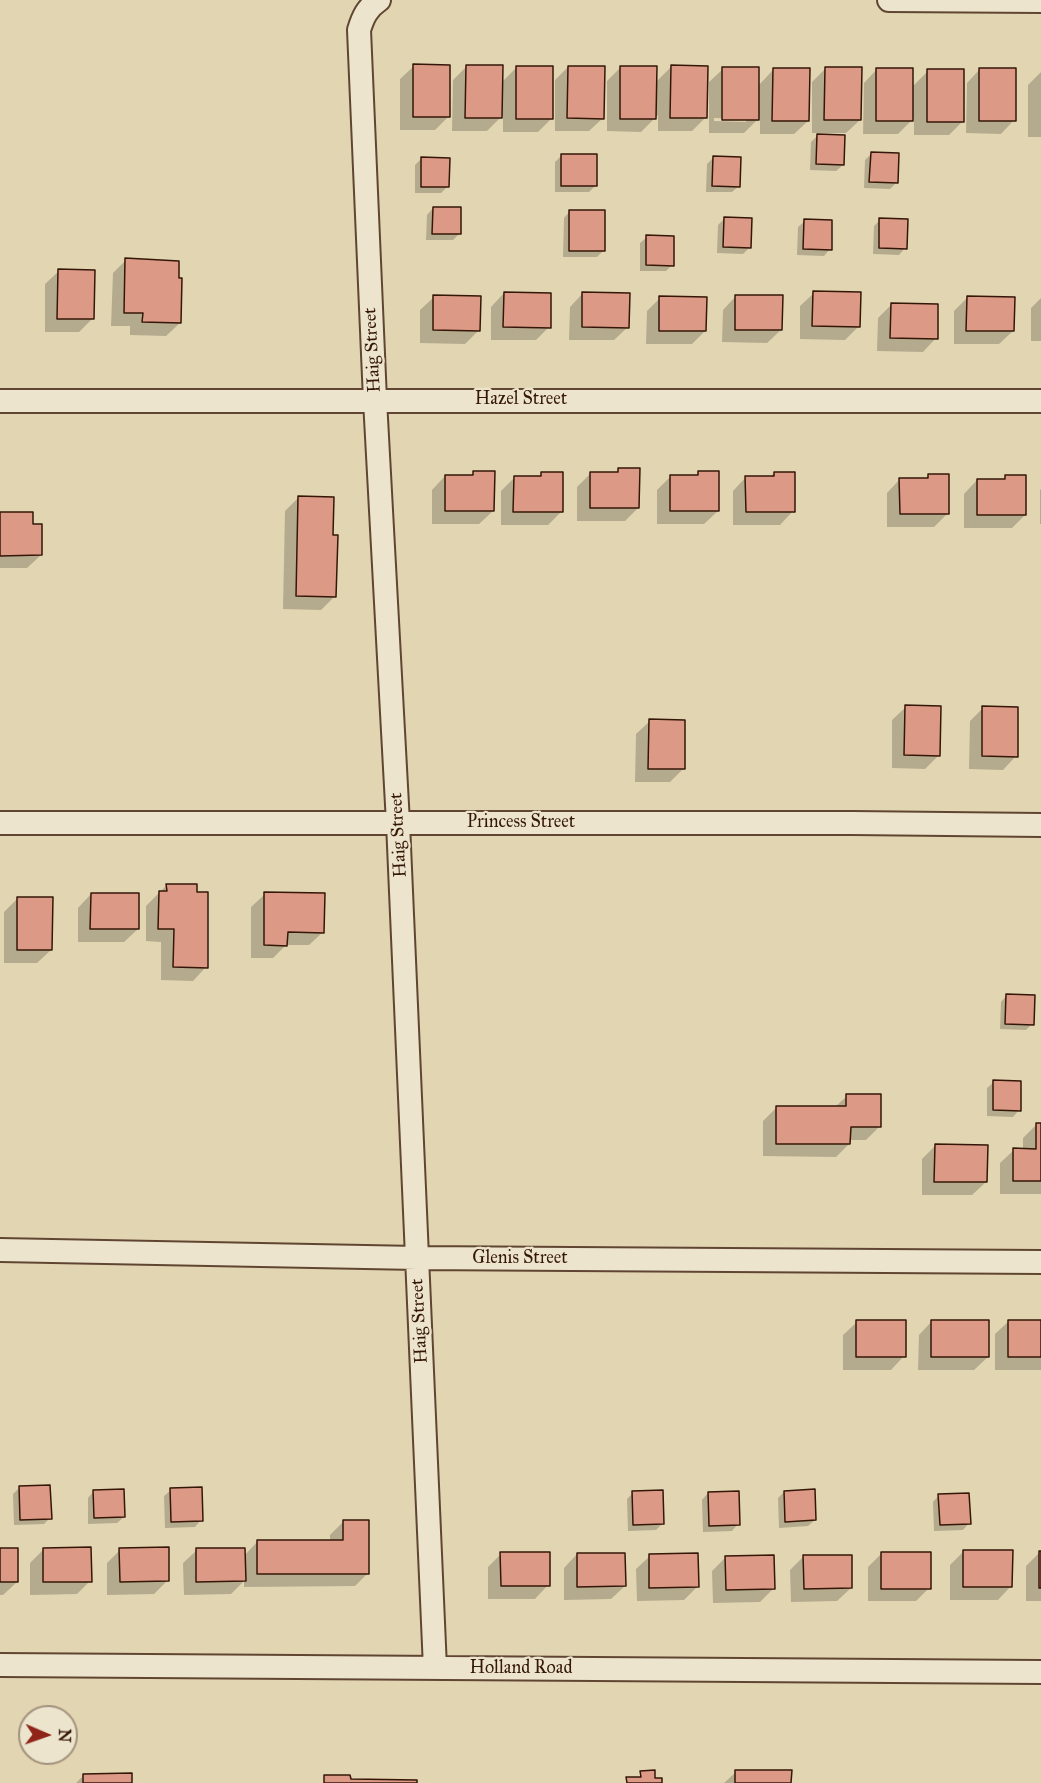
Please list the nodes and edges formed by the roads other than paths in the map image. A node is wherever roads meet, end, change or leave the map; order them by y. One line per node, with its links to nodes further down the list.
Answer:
1 (889, 0): 2 (street)
2 (1041, 1)
3 (374, 3): 5 (street, Haig Street)
4 (0, 400): 5 (street, Hazel Street)
5 (375, 400): 6 (street, Hazel Street); 8 (street, Haig Street)
6 (1041, 401)
7 (0, 823): 8 (street, Princess Street)
8 (399, 823): 9 (street, Princess Street); 11 (street, Haig Street)
9 (1041, 825)
10 (0, 1250): 11 (street, Glenis Street)
11 (417, 1258): 12 (street, Glenis Street); 14 (street, Haig Street)
12 (1041, 1262)
13 (0, 1665): 14 (street, Holland Road)
14 (435, 1668): 15 (street, Holland Road)
15 (1041, 1672)

